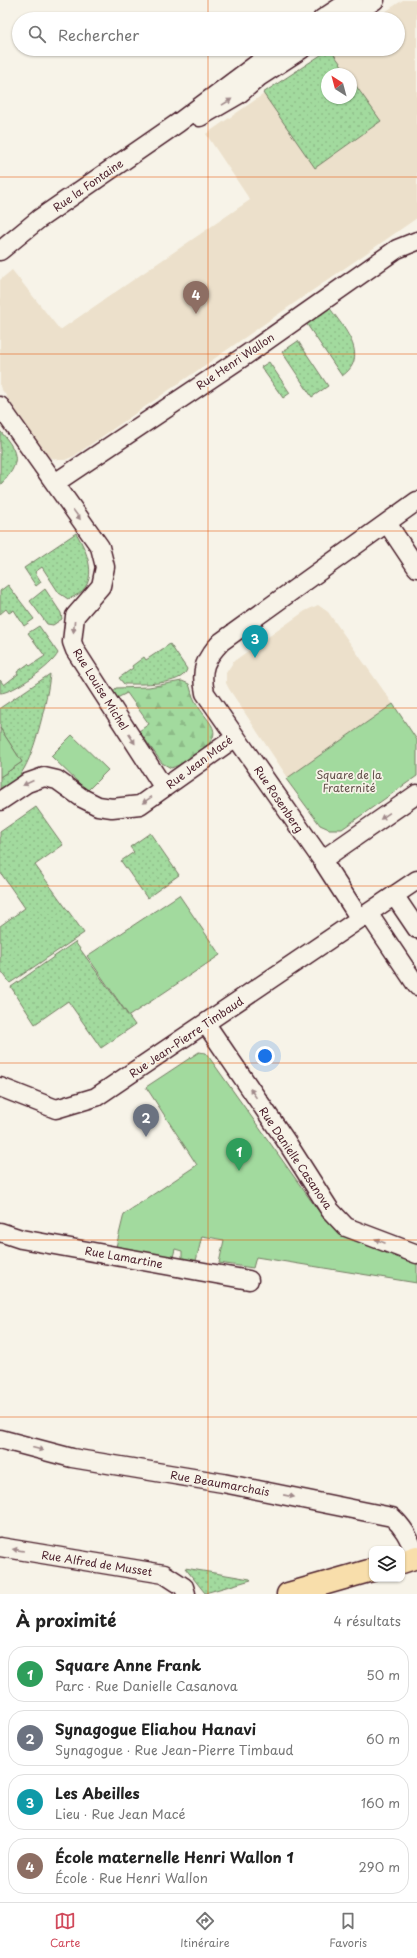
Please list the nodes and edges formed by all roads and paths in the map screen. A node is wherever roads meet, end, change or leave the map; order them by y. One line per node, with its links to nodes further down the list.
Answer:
1 (351, 0): 3 (street)
2 (375, 0): 4 (street)
3 (333, 12)
4 (357, 12)
5 (268, 56): 7 (street, Rue la Fontaine)
6 (291, 56): 7 (street, Rue la Fontaine, one-way to 6)
7 (178, 123): 9 (street, Rue la Fontaine)
8 (417, 241): 11 (street, Rue Henri Wallon)
9 (0, 251)
10 (0, 406): 11 (street, Rue Louise Michel)
11 (55, 483): 16 (street, Rue Louise Michel, one-way to 16)
12 (417, 501): 13 (street, Rue Jean Macé)
13 (386, 523): 14 (street); 15 (street, Rue Jean Macé)
14 (417, 568)
15 (236, 737): 16 (street, Rue Jean Macé); 19 (street, Rue Rosenberg)
16 (164, 788): 18 (street, Rue Jean Macé, one-way to 18)
17 (417, 794): 19 (street, one-way to 19)
18 (0, 801)
19 (322, 860): 22 (street, Rue Rosenberg)
20 (417, 880): 21 (street, Rue Jean-Pierre Timbaud)
21 (394, 896): 22 (street, Rue Jean-Pierre Timbaud); 23 (street)
22 (364, 916): 24 (street, Rue Rosenberg); 25 (street, Rue Jean-Pierre Timbaud)
23 (417, 929)
24 (417, 986)
25 (206, 1024): 26 (street, Rue Jean-Pierre Timbaud); 28 (street, Rue Danielle Casanova, one-way to 25)
26 (0, 1087)
27 (0, 1232): 29 (street, Rue Lamartine)
28 (417, 1254)
29 (249, 1280)
30 (0, 1439): 32 (street, Rue Beaumarchais, one-way to 32)
31 (0, 1547): 35 (street, Rue Alfred de Musset, one-way to 31)
32 (417, 1557): 33 (main road)
33 (405, 1561)
34 (369, 1571): 36 (main road)
35 (186, 1594)
36 (288, 1594)

